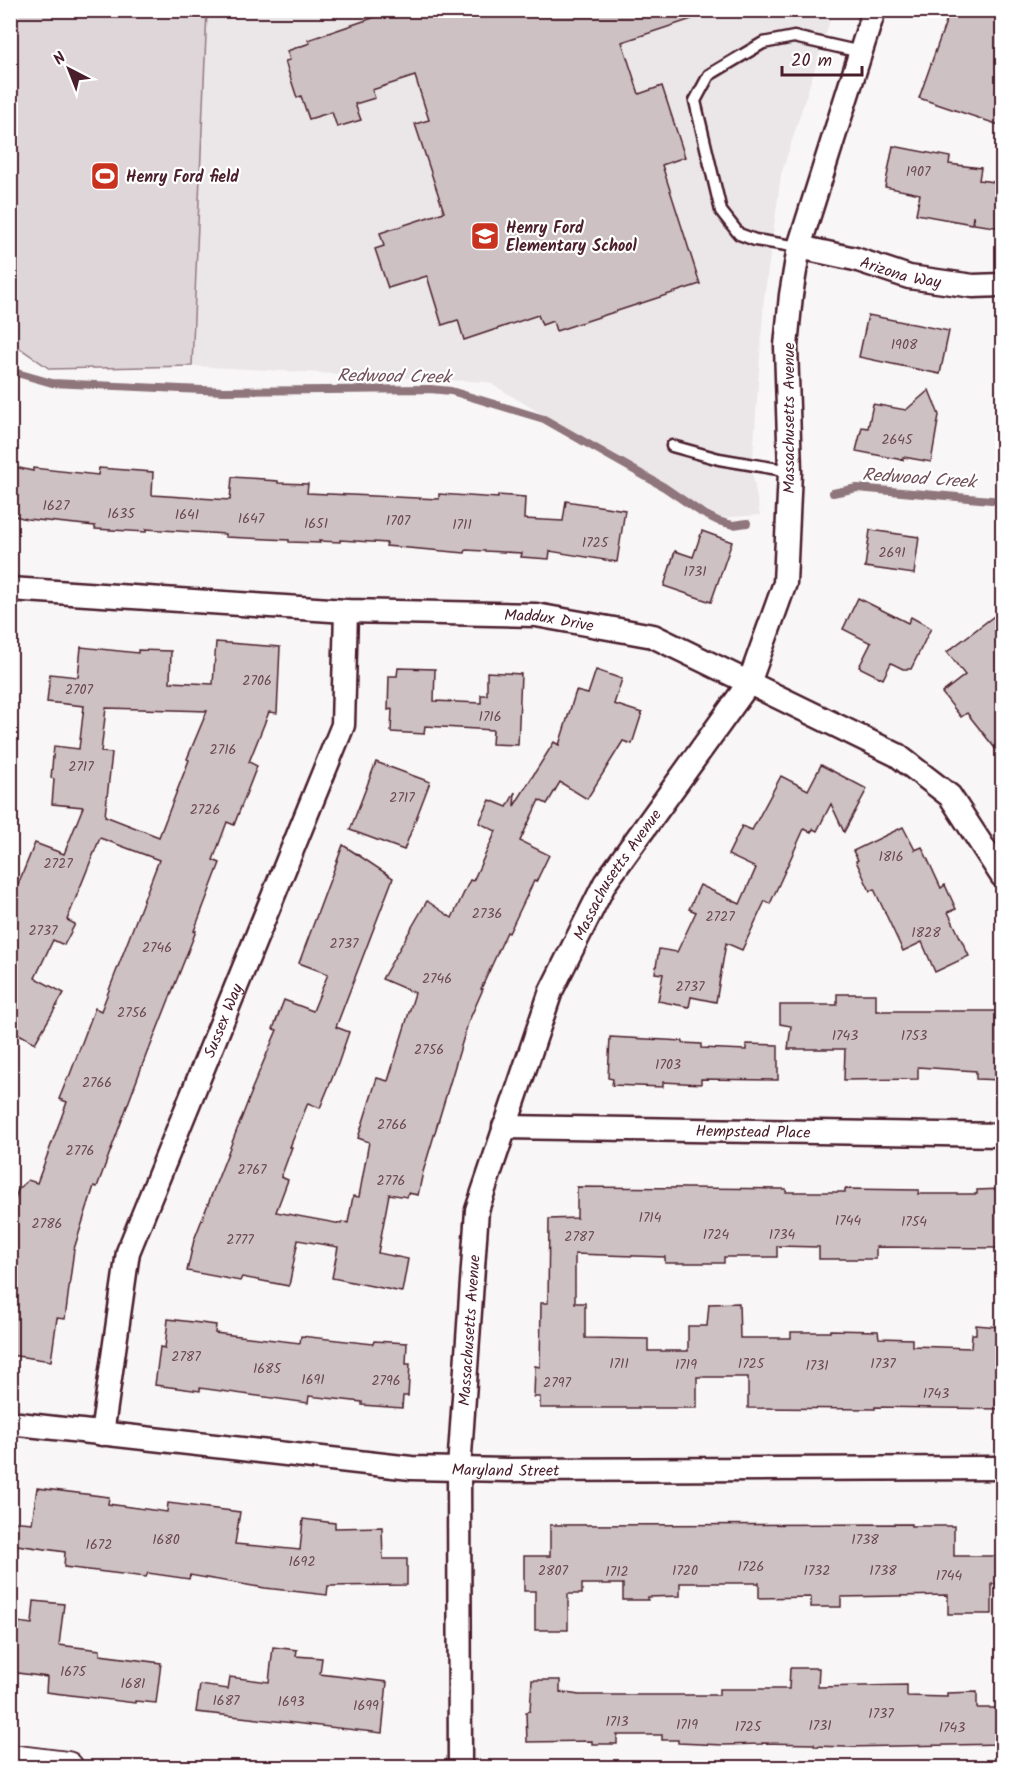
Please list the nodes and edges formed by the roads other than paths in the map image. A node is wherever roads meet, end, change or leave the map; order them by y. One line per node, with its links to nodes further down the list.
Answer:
1 (874, 10): 2 (street, Massachusetts Avenue)
2 (861, 52): 3 (street, Massachusetts Avenue); 3 (lane)
3 (799, 247): 4 (street, Arizona Way); 6 (street, Massachusetts Avenue)
4 (1002, 285)
5 (672, 447): 6 (lane)
6 (790, 471): 9 (street, Massachusetts Avenue)
7 (10, 589): 8 (street, Maddux Drive)
8 (346, 611): 9 (street, Maddux Drive); 14 (street, Sussex Way)
9 (748, 683): 10 (street, Maddux Drive); 11 (street, Massachusetts Avenue)
10 (1002, 876)
11 (504, 1127): 12 (street, Hempstead Place); 16 (street, Massachusetts Avenue)
12 (1002, 1135)
13 (10, 1423): 14 (street, Maryland Street)
14 (102, 1434): 16 (street, Maryland Street)
15 (1002, 1468): 16 (street, Maryland Street)
16 (459, 1470): 19 (street, Massachusetts Avenue)
17 (10, 1761): 18 (main road)
18 (67, 1767)
19 (460, 1767)

